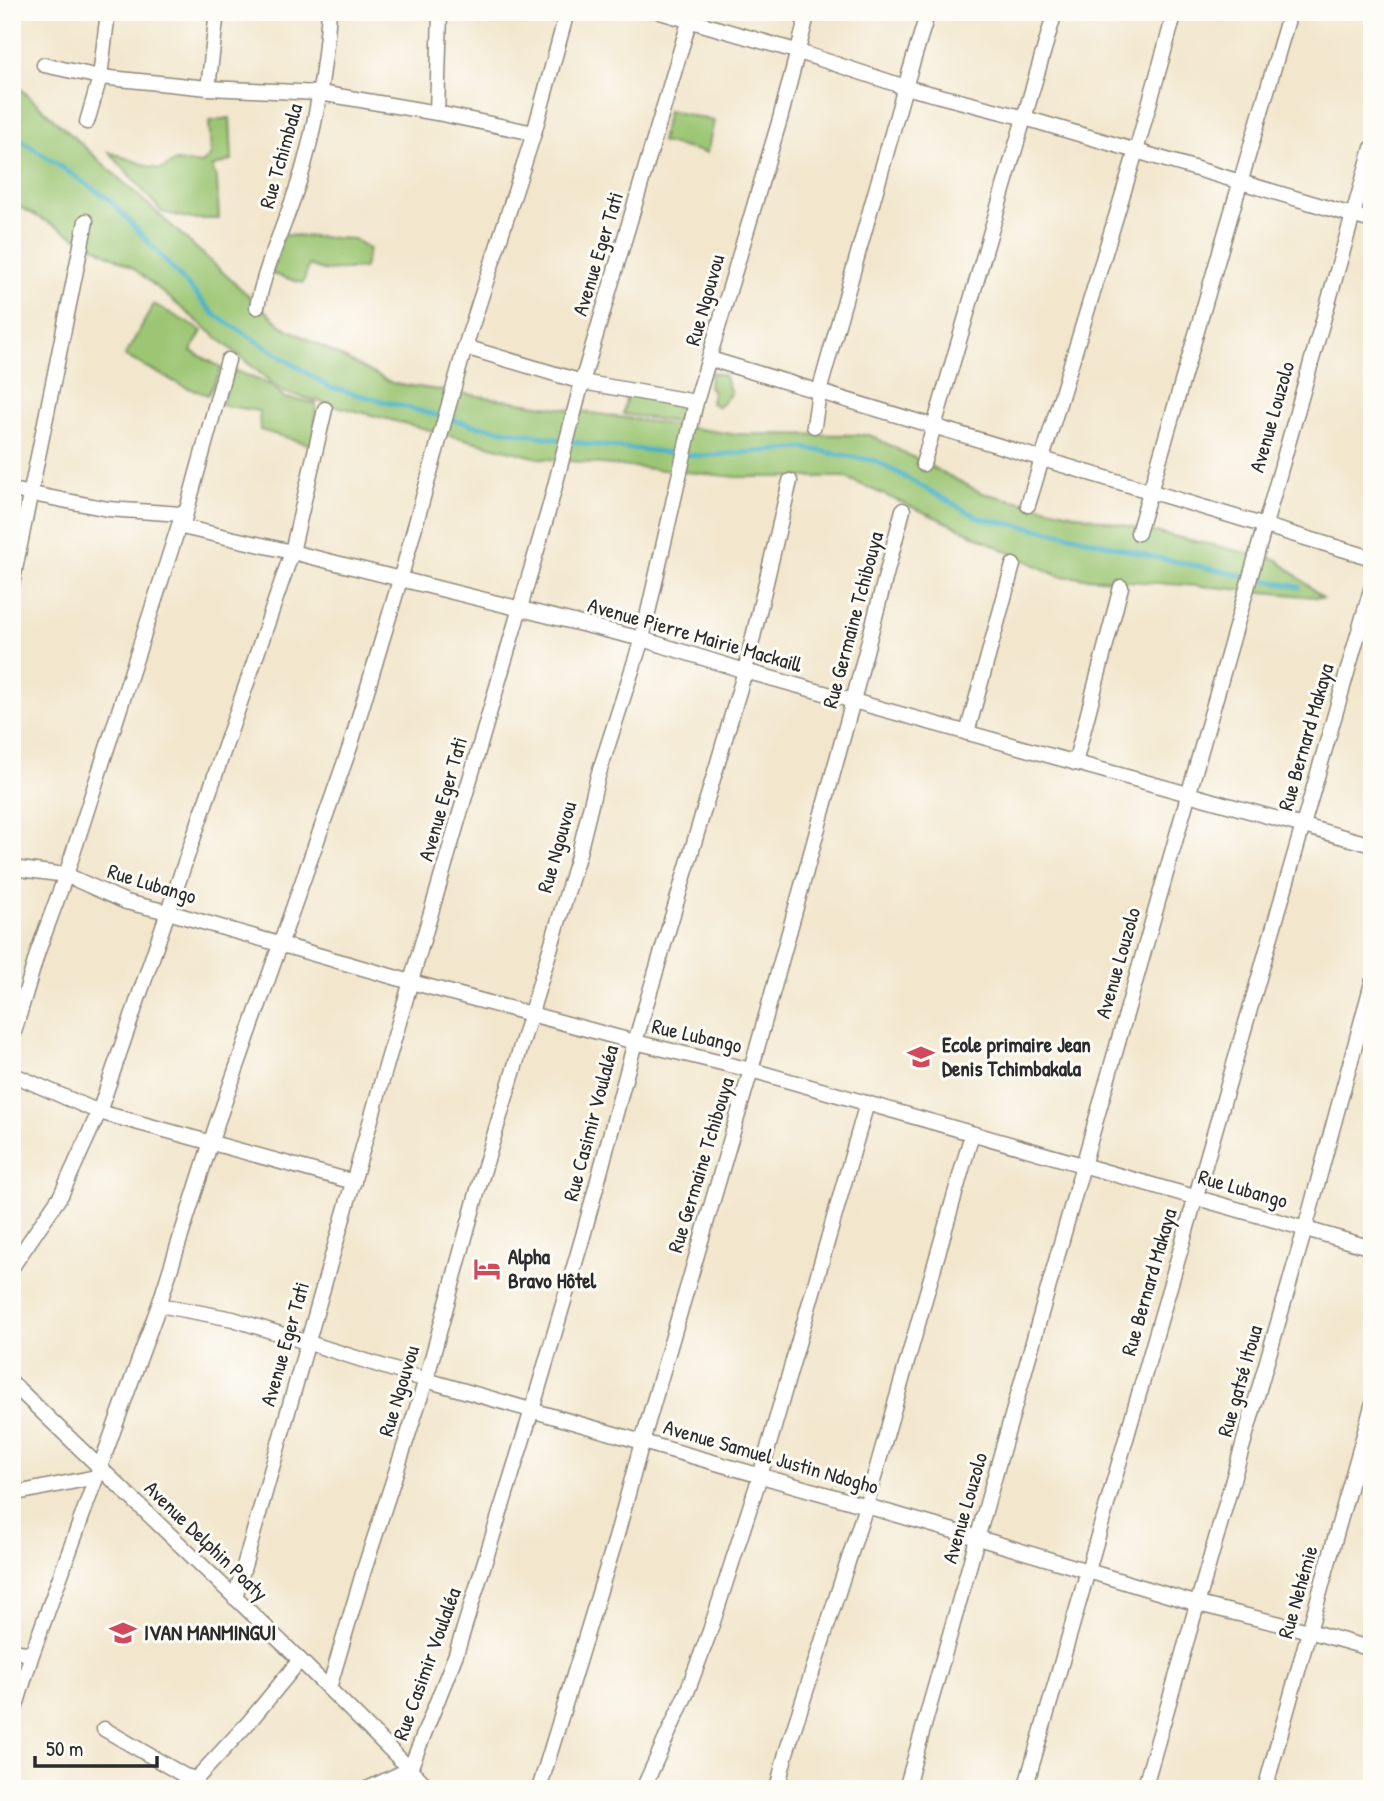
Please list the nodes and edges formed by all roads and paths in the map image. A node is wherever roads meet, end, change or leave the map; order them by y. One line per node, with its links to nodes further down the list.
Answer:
1 (108, 12): 15 (street)
2 (217, 12): 17 (street)
3 (329, 12): 18 (street, Rue Tchimbala)
4 (440, 12): 19 (street)
5 (567, 12): 22 (street)
6 (660, 12): 12 (street)
7 (808, 12): 13 (street, Rue Ngouvou)
8 (928, 12): 16 (street)
9 (1055, 12): 20 (street)
10 (1175, 12): 24 (street)
11 (1290, 12): 25 (street)
12 (691, 16): 13 (street); 33 (street, Avenue Eger Tati)
13 (796, 51): 16 (street); 31 (street, Rue Ngouvou)
14 (44, 65): 15 (street)
15 (100, 77): 17 (street); 21 (street)
16 (905, 87): 20 (street); 34 (street)
17 (208, 88): 18 (street)
18 (320, 93): 19 (street); 29 (street, Rue Tchimbala)
19 (438, 113): 22 (street)
20 (1025, 118): 24 (street); 38 (street)
21 (87, 122)
22 (534, 133): 30 (street)
23 (1372, 148): 26 (street, Avenue Louzolo)
24 (1136, 151): 25 (street); 39 (street)
25 (1242, 182): 26 (street); 43 (street)
26 (1352, 215): 28 (street); 48 (street, Avenue Louzolo)
27 (86, 221): 44 (street)
28 (1372, 221)
29 (257, 307)
30 (465, 347): 33 (street); 53 (street)
31 (710, 359): 34 (street); 35 (street, Rue Ngouvou)
32 (228, 360): 47 (street)
33 (582, 382): 35 (street); 57 (street, Avenue Eger Tati)
34 (818, 392): 37 (street); 38 (street)
35 (696, 402): 58 (street, Rue Ngouvou)
36 (325, 409): 50 (street)
37 (814, 426)
38 (934, 428): 39 (street); 40 (street)
39 (1042, 460): 43 (street); 45 (street)
40 (923, 464)
41 (790, 481): 59 (street, Rue Casimir Voulaléa)
42 (12, 490): 44 (street, Avenue Pierre Mairie Mackaill)
43 (1151, 493): 48 (street); 49 (street)
44 (32, 494): 47 (street, Avenue Pierre Mairie Mackaill); 54 (street)
45 (1028, 505)
46 (903, 510): 60 (street, Rue Germaine Tchibouya)
47 (182, 521): 50 (street, Avenue Pierre Mairie Mackaill); 67 (street)
48 (1263, 526): 51 (street); 63 (street, Avenue Louzolo)
49 (1138, 533)
50 (292, 552): 53 (street, Avenue Pierre Mairie Mackaill); 68 (street)
51 (1372, 558)
52 (1013, 565): 61 (street)
53 (400, 580): 57 (street, Avenue Pierre Mairie Mackaill); 69 (street)
54 (12, 584)
55 (1372, 586): 64 (street, Rue Bernard Makaya)
56 (1121, 587): 62 (street)
57 (520, 608): 58 (street, Avenue Pierre Mairie Mackaill); 70 (street, Avenue Eger Tati)
58 (642, 639): 59 (street, Avenue Pierre Mairie Mackaill); 72 (street, Rue Ngouvou)
59 (745, 671): 60 (street, Avenue Pierre Mairie Mackaill); 74 (street, Rue Casimir Voulaléa)
60 (853, 701): 61 (street, Avenue Pierre Mairie Mackaill); 75 (street, Rue Germaine Tchibouya)
61 (967, 733): 62 (street, Avenue Pierre Mairie Mackaill)
62 (1076, 763): 63 (street, Avenue Pierre Mairie Mackaill)
63 (1188, 794): 64 (street, Avenue Pierre Mairie Mackaill); 81 (street, Avenue Louzolo)
64 (1303, 826): 65 (street, Avenue Pierre Mairie Mackaill); 83 (street, Rue Bernard Makaya)
65 (1372, 845)
66 (12, 868): 67 (street, Rue Lubango)
67 (66, 875): 68 (street, Rue Lubango); 73 (street)
68 (168, 912): 69 (street, Rue Lubango); 78 (street)
69 (279, 944): 70 (street, Rue Lubango); 80 (street)
70 (411, 982): 72 (street, Rue Lubango); 82 (street, Avenue Eger Tati)
71 (1372, 983): 84 (street, Rue gatsé Itoua)
72 (530, 1013): 74 (street, Rue Lubango); 89 (street, Rue Ngouvou)
73 (12, 1039)
74 (635, 1042): 75 (street, Rue Lubango); 92 (street, Rue Casimir Voulaléa)
75 (751, 1070): 77 (street, Rue Lubango); 93 (street, Rue Germaine Tchibouya)
76 (12, 1074): 78 (street)
77 (867, 1103): 79 (street, Rue Lubango); 95 (street)
78 (99, 1112): 80 (street); 86 (street)
79 (972, 1133): 81 (street, Rue Lubango); 97 (street)
80 (211, 1142): 82 (street); 87 (street)
81 (1082, 1165): 83 (street, Rue Lubango); 98 (street, Avenue Louzolo)
82 (354, 1182): 88 (street, Avenue Eger Tati)
83 (1195, 1198): 84 (street, Rue Lubango); 99 (street, Rue Bernard Makaya)
84 (1305, 1229): 85 (street, Rue Lubango); 101 (street, Rue gatsé Itoua)
85 (1372, 1248)
86 (12, 1267)
87 (159, 1305): 88 (street, Avenue Samuel Justin Ndogho); 94 (street)
88 (307, 1341): 89 (street, Avenue Samuel Justin Ndogho); 100 (street, Avenue Eger Tati)
89 (426, 1380): 92 (street, Avenue Samuel Justin Ndogho); 107 (street, Rue Ngouvou)
90 (12, 1382): 94 (street, Avenue Delphin Poaty)
91 (1372, 1406): 102 (street, Rue Nehémie)
92 (532, 1410): 93 (street, Avenue Samuel Justin Ndogho); 110 (street, Rue Casimir Voulaléa)
93 (642, 1441): 95 (street, Avenue Samuel Justin Ndogho); 113 (street, Rue Germaine Tchibouya)
94 (99, 1473): 96 (street); 100 (street, Avenue Delphin Poaty); 105 (street)
95 (760, 1476): 97 (street, Avenue Samuel Justin Ndogho); 114 (street)
96 (12, 1494)
97 (866, 1506): 98 (street, Avenue Samuel Justin Ndogho); 115 (street)
98 (978, 1538): 99 (street, Avenue Samuel Justin Ndogho); 116 (street, Avenue Louzolo)
99 (1088, 1571): 101 (street, Avenue Samuel Justin Ndogho); 117 (street, Rue Bernard Makaya)
100 (235, 1598): 106 (street, Avenue Delphin Poaty)
101 (1198, 1604): 102 (street, Avenue Samuel Justin Ndogho); 118 (street, Rue gatsé Itoua)
102 (1309, 1630): 103 (street, Avenue Samuel Justin Ndogho); 119 (street, Rue Nehémie)
103 (1372, 1649)
104 (12, 1651): 105 (street)
105 (32, 1654): 108 (street)
106 (300, 1660): 107 (street, Avenue Delphin Poaty); 109 (street)
107 (329, 1688): 110 (street, Avenue Delphin Poaty)
108 (12, 1719)
109 (104, 1729)
110 (410, 1769): 111 (street); 112 (street, Avenue Delphin Poaty)
111 (367, 1789)
112 (430, 1789)
113 (539, 1789)
114 (643, 1789)
115 (777, 1789)
116 (906, 1789)
117 (1025, 1789)
118 (1144, 1789)
119 (1265, 1789)

